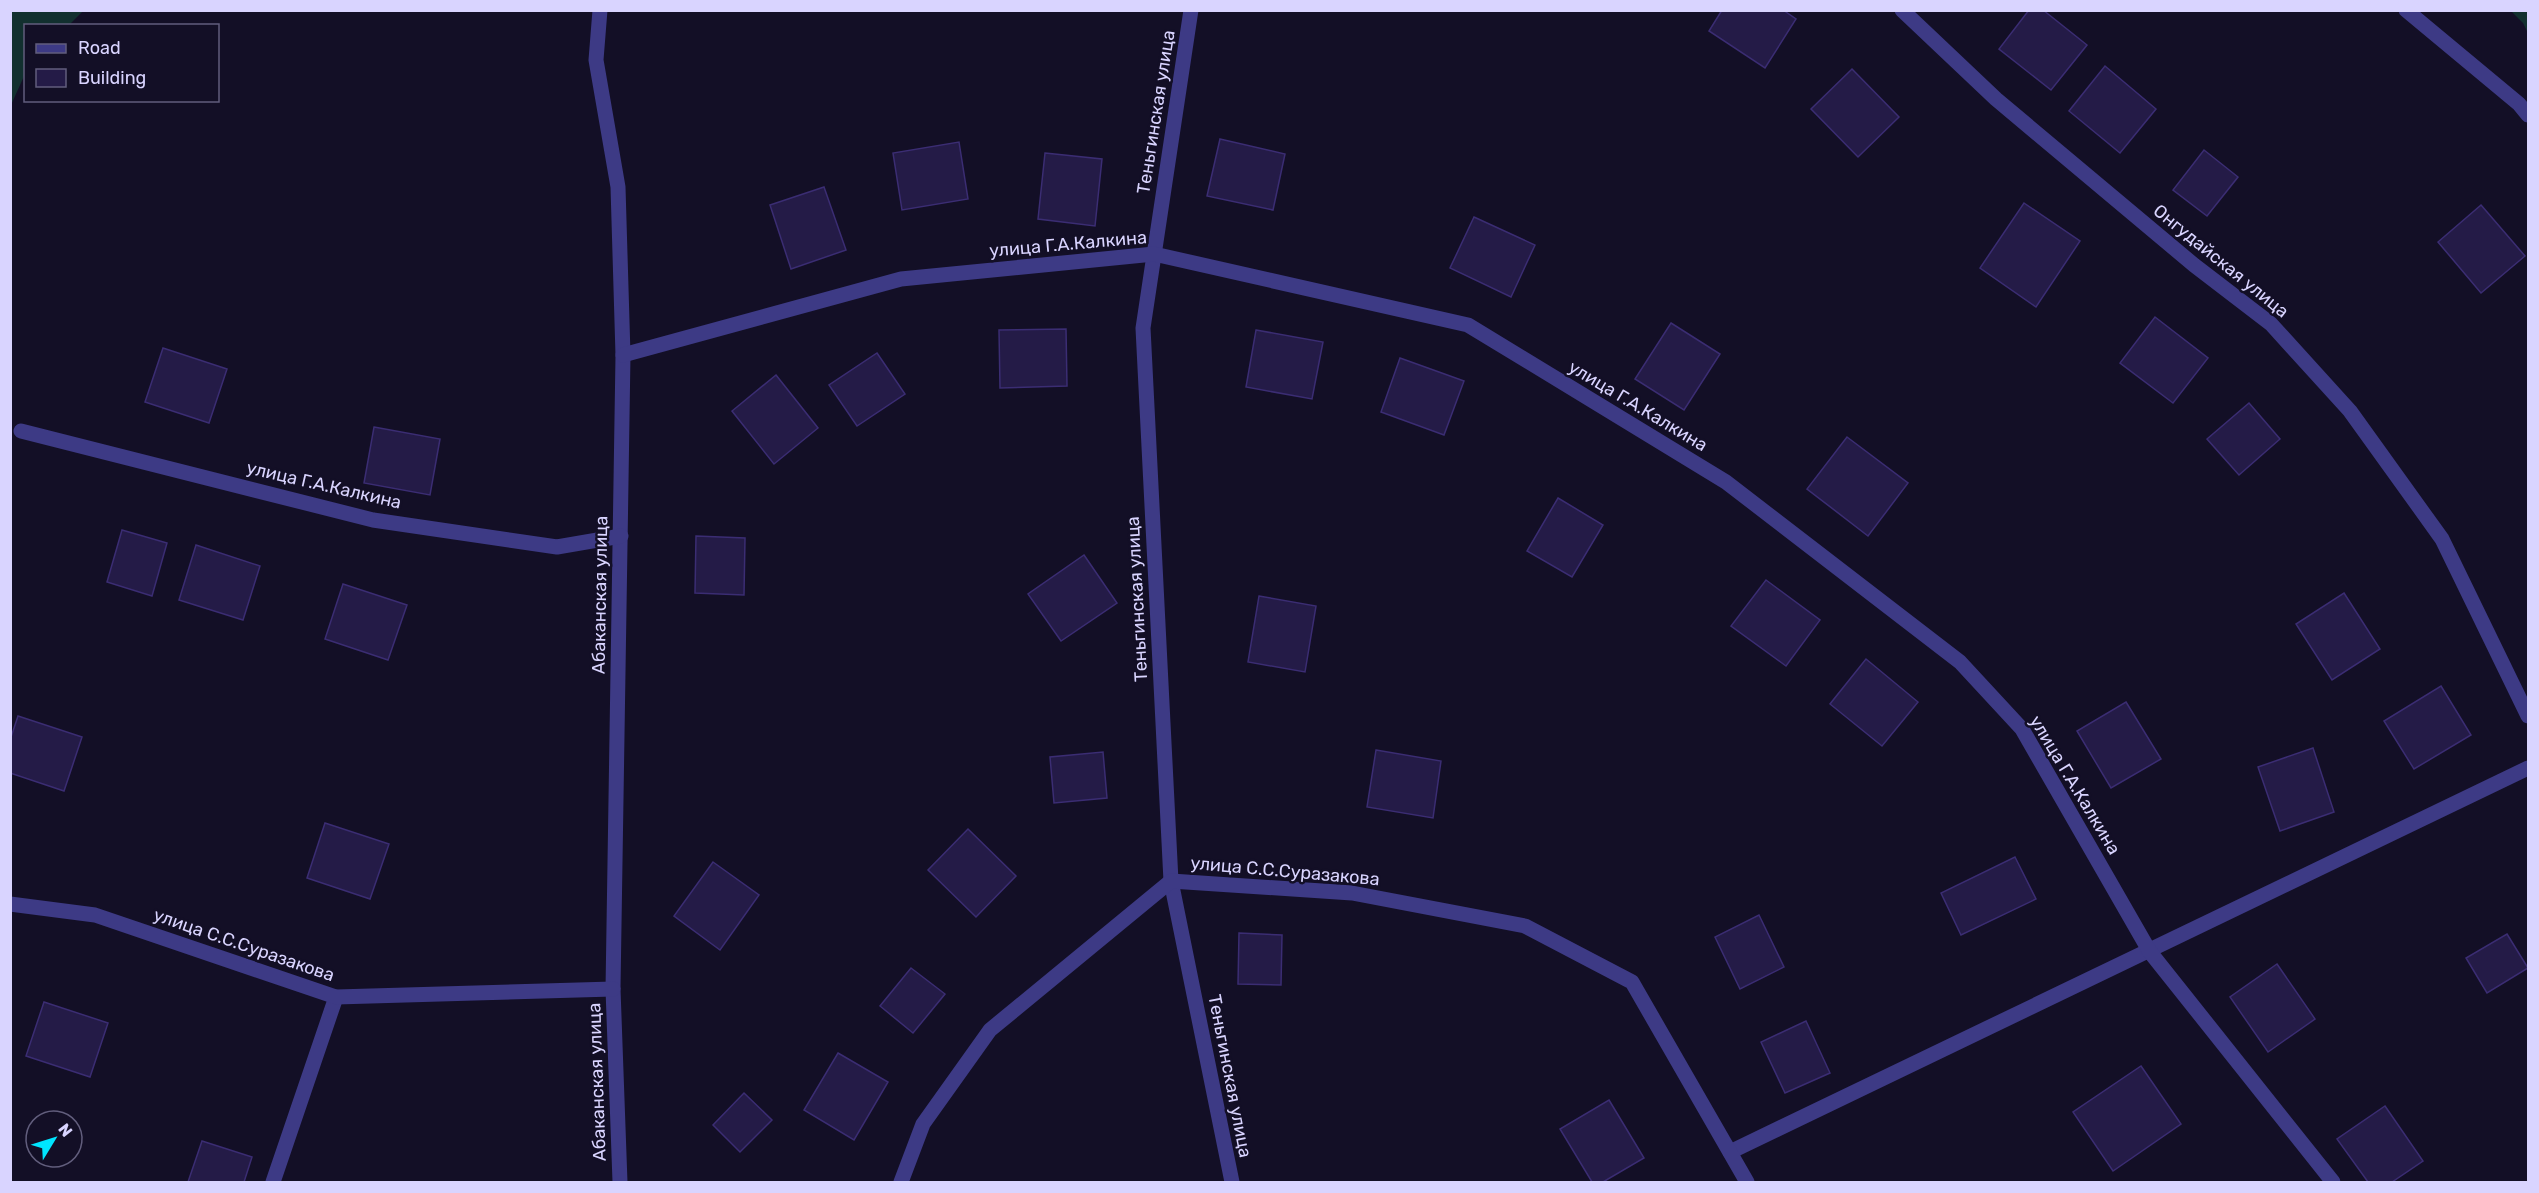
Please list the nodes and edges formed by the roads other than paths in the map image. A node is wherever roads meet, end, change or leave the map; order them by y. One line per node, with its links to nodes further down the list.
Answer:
1 (600, 10): 7 (street, Абаканская улица)
2 (1191, 10): 6 (street, Теньгинская улица)
3 (1902, 10): 10 (street, Онгудайская улица)
4 (2406, 10): 5 (street)
5 (2529, 116)
6 (1154, 254): 7 (street, улица Г.А.Калкина); 12 (street, Теньгинская улица); 14 (street, улица Г.А.Калкина)
7 (623, 355): 9 (street, Абаканская улица)
8 (21, 431): 9 (street, улица Г.А.Калкина)
9 (621, 536): 15 (street, Абаканская улица)
10 (2529, 716)
11 (2529, 768): 14 (street)
12 (1171, 881): 17 (street, улица С.С.Суразакова); 20 (street, улица С.С.Суразакова); 21 (street, Теньгинская улица)
13 (10, 904): 16 (street, улица С.С.Суразакова)
14 (2150, 952): 17 (street); 23 (street, улица Г.А.Калкина)
15 (612, 989): 16 (street, улица С.С.Суразакова); 19 (street, Абаканская улица)
16 (336, 997): 18 (street)
17 (1730, 1152): 22 (street, улица С.С.Суразакова)
18 (273, 1182)
19 (620, 1182)
20 (901, 1182)
21 (1232, 1182)
22 (1747, 1182)
23 (2333, 1182)

